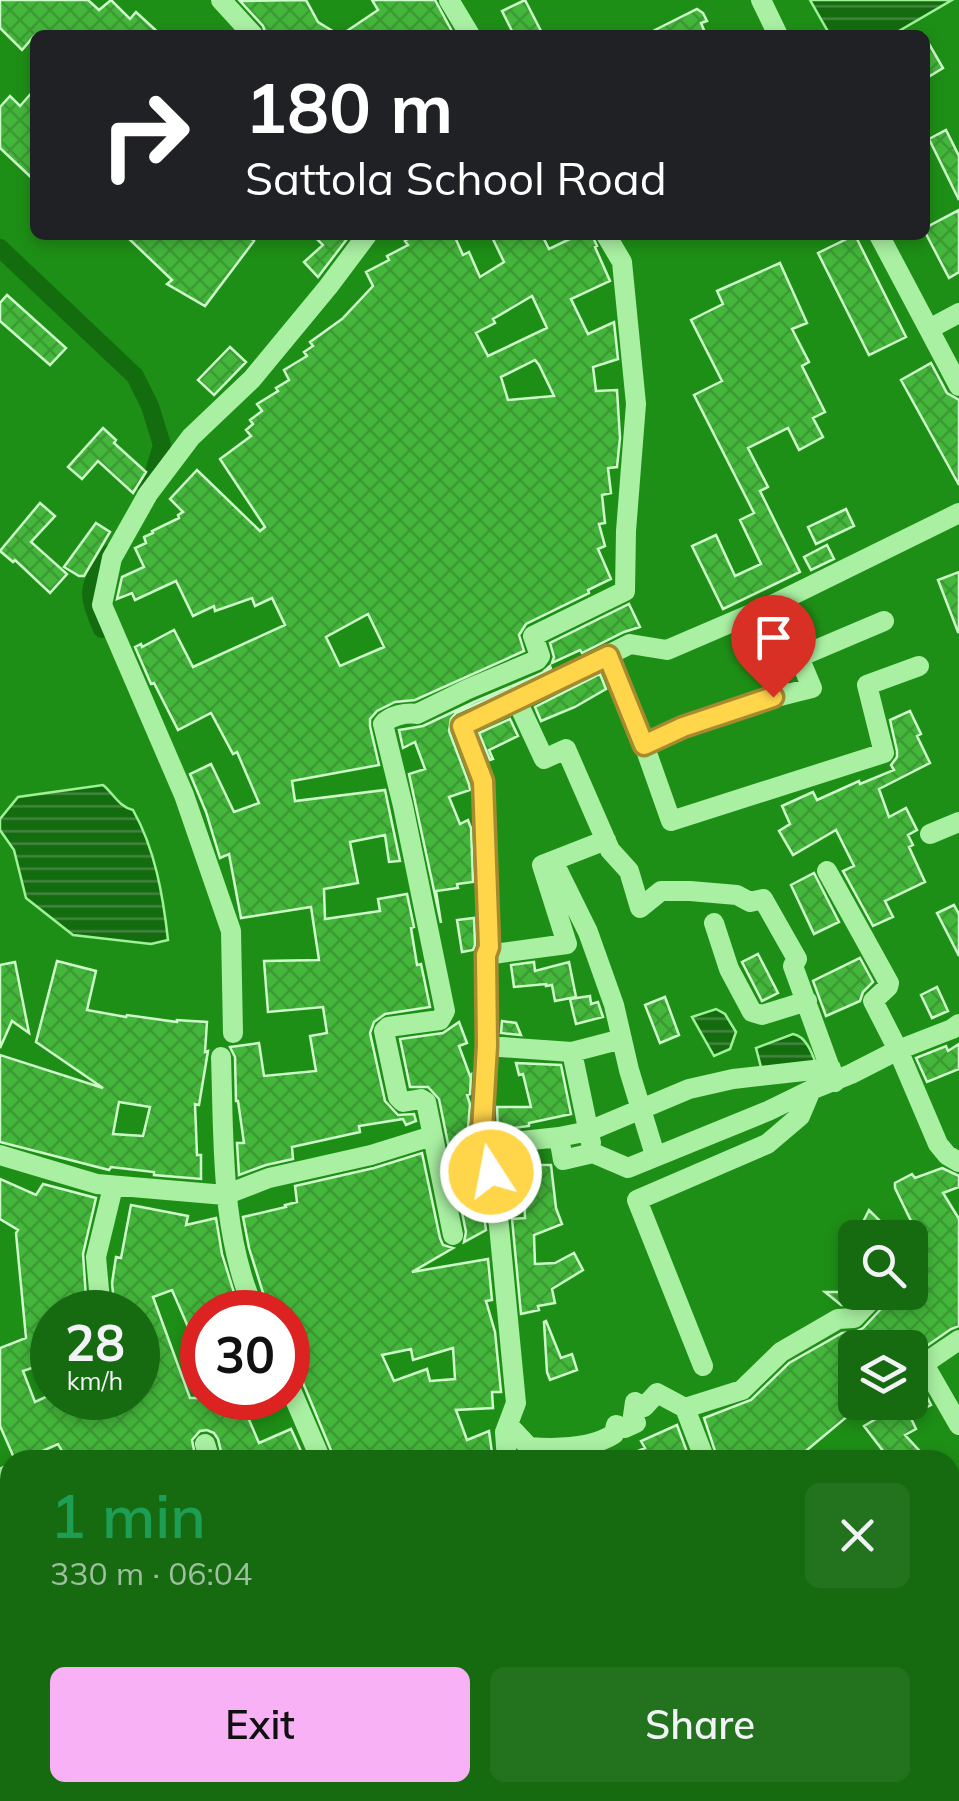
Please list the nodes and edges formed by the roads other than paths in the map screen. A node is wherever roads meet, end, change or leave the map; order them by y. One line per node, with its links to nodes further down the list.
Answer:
1 (221, 0): 4 (street)
2 (449, 0): 5 (street)
3 (761, 0): 6 (street)
4 (249, 30)
5 (467, 30)
6 (776, 30)
7 (363, 240): 28 (street)
8 (609, 240): 38 (street)
9 (882, 240): 11 (street)
10 (959, 313): 11 (street)
11 (929, 330): 12 (street)
12 (959, 386)
13 (959, 512): 15 (street)
14 (884, 621): 18 (street)
15 (608, 656): 17 (street); 18 (street)
16 (919, 666): 18 (street)
17 (516, 701): 21 (street); 25 (street)
18 (644, 745)
19 (959, 822): 20 (street)
20 (930, 834)
21 (606, 840): 22 (street); 26 (street)
22 (552, 860): 25 (street); 29 (street)
23 (827, 870): 31 (street)
24 (714, 923): 26 (street)
25 (486, 955): 30 (street)
26 (807, 1002): 34 (street)
27 (959, 1024): 31 (street)
28 (233, 1033)
29 (622, 1039): 32 (street); 36 (street)
30 (487, 1046): 32 (street); 40 (street)
31 (898, 1050): 34 (street); 44 (street)
32 (572, 1052): 37 (street)
33 (221, 1057): 46 (street)
34 (833, 1075): 35 (street); 36 (street)
35 (810, 1090): 43 (street); 52 (street)
36 (641, 1110): 37 (street); 43 (street)
37 (588, 1131): 39 (street); 41 (street)
38 (432, 1136): 46 (street); 47 (street)
39 (558, 1137): 40 (street); 41 (street)
40 (487, 1145): 56 (street)
41 (593, 1153): 43 (street)
42 (0, 1155): 45 (street)
43 (655, 1155)
44 (959, 1162)
45 (113, 1187): 46 (street); 48 (street)
46 (225, 1195): 49 (street)
47 (453, 1235)
48 (99, 1290)
49 (248, 1290)
50 (862, 1310): 53 (street)
51 (959, 1340): 55 (street)
52 (704, 1366)
53 (686, 1408): 56 (street); 59 (street)
54 (304, 1420): 57 (street)
55 (959, 1425)
56 (505, 1432): 58 (street)
57 (317, 1450)
58 (506, 1450)
59 (701, 1450)

